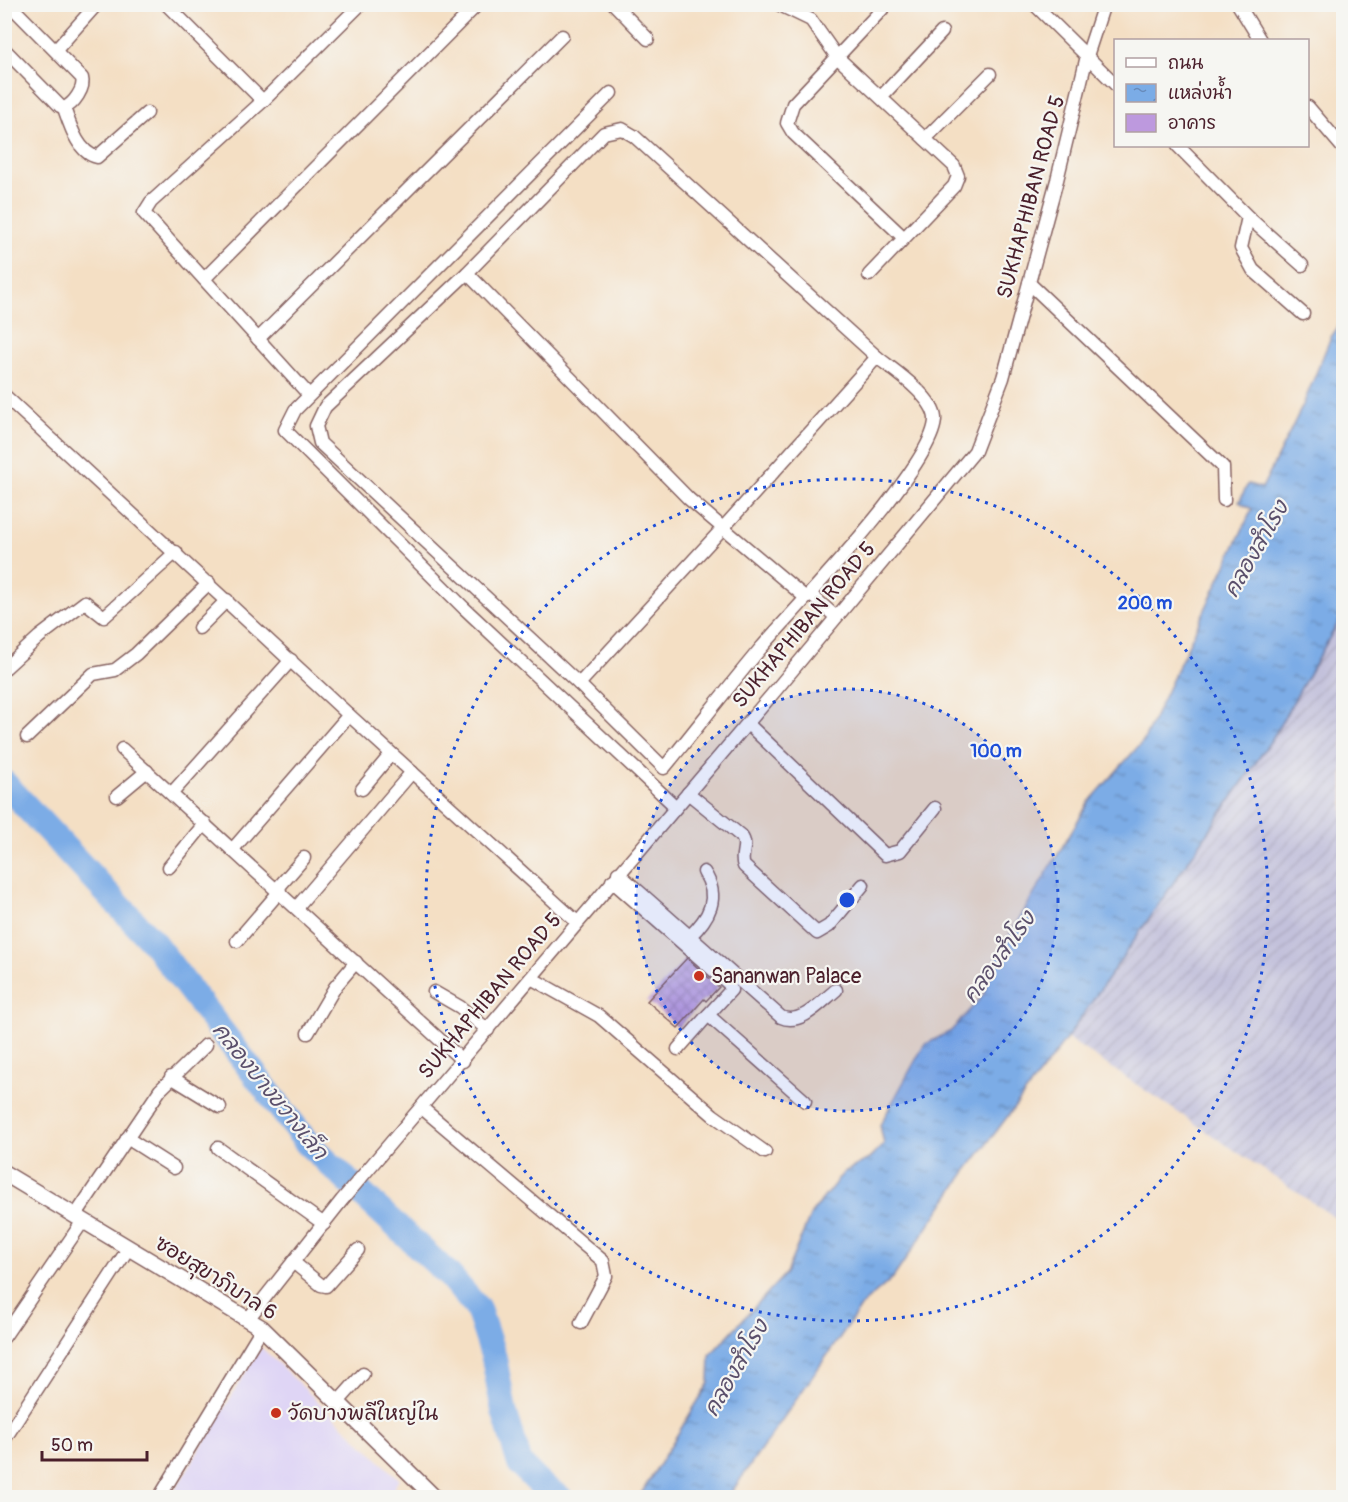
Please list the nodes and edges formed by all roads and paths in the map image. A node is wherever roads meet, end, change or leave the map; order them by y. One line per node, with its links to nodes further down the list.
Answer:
1 (9, 4): 16 (street)
2 (96, 4): 16 (street)
3 (166, 4): 24 (street)
4 (361, 4): 24 (street)
5 (614, 4): 14 (street)
6 (778, 4): 19 (street)
7 (887, 4): 19 (street)
8 (1034, 4): 18 (street)
9 (1104, 4): 18 (street, SUKHAPHIBAN ROAD 5)
10 (1238, 4): 15 (street)
11 (474, 8): 36 (street)
12 (942, 32): 23 (street)
13 (562, 36): 39 (street)
14 (648, 39)
15 (1259, 39)
16 (56, 50): 25 (street)
17 (5, 52): 25 (street)
18 (1087, 56): 21 (street); 37 (street, SUKHAPHIBAN ROAD 5)
19 (837, 57): 23 (street); 32 (street)
20 (990, 74): 28 (street)
21 (1114, 83)
22 (611, 93): 42 (street)
23 (881, 97): 28 (street)
24 (263, 101): 36 (street)
25 (64, 108): 27 (street)
26 (1309, 108): 30 (street)
27 (147, 112)
28 (925, 139): 32 (street)
29 (1179, 147): 31 (street)
30 (1344, 149)
31 (1248, 217): 33 (street); 38 (street)
32 (903, 237): 35 (street)
33 (1302, 265)
34 (467, 273): 40 (street); 44 (street); 53 (street)
35 (868, 275)
36 (204, 279): 39 (street)
37 (1029, 282): 43 (street); 49 (street, SUKHAPHIBAN ROAD 5)
38 (1303, 314)
39 (258, 339): 42 (street)
40 (877, 357): 44 (street); 47 (street)
41 (4, 395): 45 (street)
42 (309, 395): 65 (street)
43 (1224, 500)
44 (723, 528): 47 (street); 53 (street)
45 (176, 552): 46 (street); 52 (street)
46 (209, 583): 48 (street); 56 (street)
47 (808, 596): 49 (street); 53 (street)
48 (227, 600): 50 (street); 51 (street)
49 (836, 617): 55 (street, SUKHAPHIBAN ROAD 5)
50 (199, 628)
51 (291, 660): 54 (street); 62 (street)
52 (4, 669)
53 (579, 684)
54 (349, 715): 58 (street); 68 (street)
55 (748, 723): 63 (street, SUKHAPHIBAN ROAD 5); 66 (street)
56 (27, 737)
57 (122, 749): 59 (street)
58 (392, 754): 60 (street); 61 (street)
59 (147, 771): 62 (street); 64 (street)
60 (412, 772): 75 (street); 76 (street)
61 (362, 789)
62 (172, 793): 67 (street)
63 (688, 793): 65 (street, SUKHAPHIBAN ROAD 5); 73 (street)
64 (117, 796)
65 (676, 807): 72 (street, SUKHAPHIBAN ROAD 5)
66 (935, 808)
67 (205, 823): 68 (street); 70 (street)
68 (233, 849): 74 (street)
69 (304, 858): 74 (street)
70 (169, 867)
71 (705, 872): 77 (street)
72 (615, 877): 76 (street, SUKHAPHIBAN ROAD 5); 77 (street); 83 (street)
73 (863, 885)
74 (278, 890): 75 (street); 78 (street)
75 (297, 907): 79 (street)
76 (577, 922): 80 (street, SUKHAPHIBAN ROAD 5)
77 (689, 937): 81 (street)
78 (237, 941)
79 (356, 962): 85 (street); 88 (street)
80 (531, 978): 84 (street, SUKHAPHIBAN ROAD 5); 95 (street)
81 (836, 990)
82 (434, 992): 84 (street)
83 (708, 1015): 87 (street); 90 (street)
84 (488, 1030): 88 (street, SUKHAPHIBAN ROAD 5)
85 (308, 1033)
86 (206, 1045): 89 (street)
87 (678, 1048)
88 (463, 1061): 92 (street, SUKHAPHIBAN ROAD 5)
89 (171, 1077): 91 (street); 93 (street)
90 (805, 1101)
91 (220, 1107)
92 (422, 1108): 99 (street, SUKHAPHIBAN ROAD 5); 104 (street)
93 (127, 1138): 96 (street); 98 (street)
94 (218, 1148): 99 (street)
95 (765, 1152)
96 (174, 1168)
97 (4, 1173): 98 (street, ซอยสุขาภิบาล 6)
98 (79, 1219): 100 (street, ซอยสุขาภิบาล 6); 106 (street)
99 (324, 1224): 102 (street, SUKHAPHIBAN ROAD 5)
100 (128, 1249): 103 (street, ซอยสุขาภิบาล 6); 109 (street)
101 (358, 1250): 102 (street)
102 (293, 1262): 103 (street, SUKHAPHIBAN ROAD 5)
103 (248, 1319): 105 (street, ซอยสุขาภิบาล 6)
104 (581, 1323)
105 (262, 1328): 108 (street, ซอยสุขาภิบาล 6); 110 (street)
106 (4, 1337)
107 (363, 1374): 108 (street)
108 (338, 1402): 111 (street, ซอยสุขาภิบาล 6)
109 (4, 1440)
110 (159, 1497)
111 (435, 1497)

